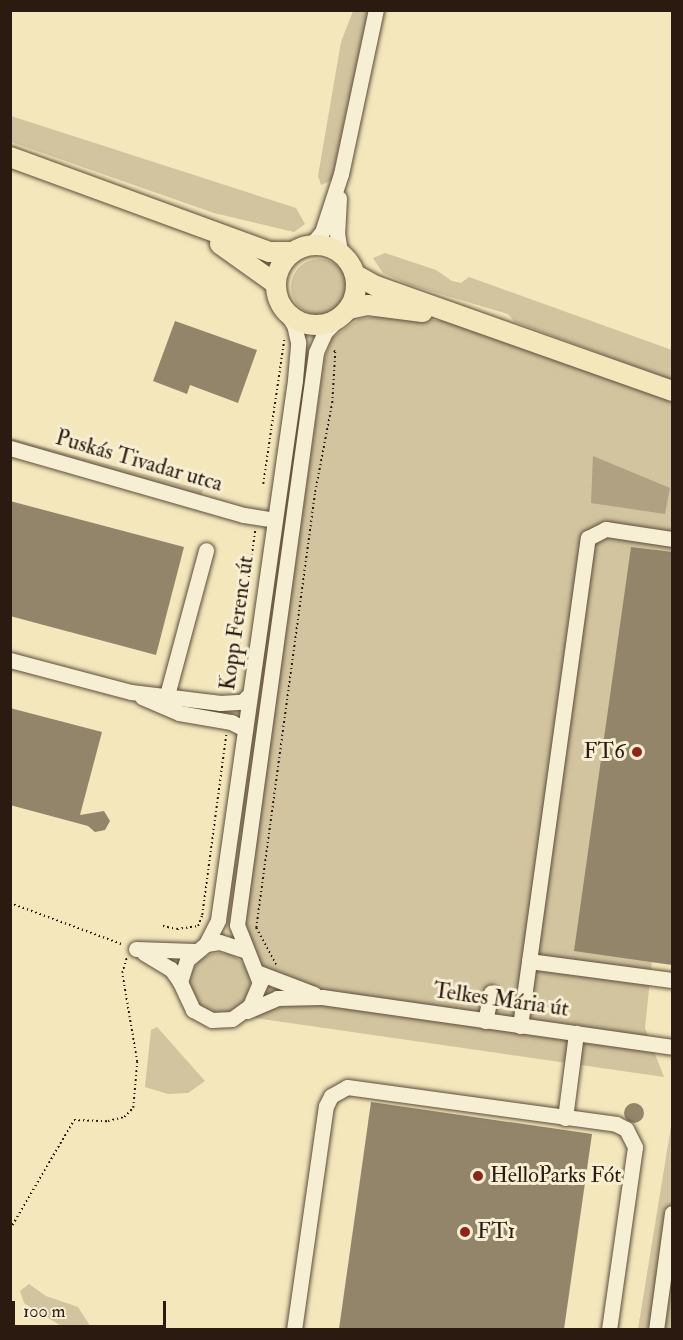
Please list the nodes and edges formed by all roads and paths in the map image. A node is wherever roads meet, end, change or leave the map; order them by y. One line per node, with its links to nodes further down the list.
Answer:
1 (376, 10): 3 (street)
2 (10, 158): 4 (main road)
3 (341, 174): 5 (street); 6 (street)
4 (173, 218): 5 (main road); 8 (main road)
5 (302, 248): 6 (main road); 8 (main road)
6 (340, 252): 7 (main road)
7 (356, 275): 10 (main road); 11 (main road)
8 (276, 284): 9 (main road)
9 (283, 308): 10 (main road); 17 (street, Kopp Ferenc út)
10 (343, 315): 11 (main road); 32 (street, Kopp Ferenc út)
11 (459, 317): 14 (main road)
12 (284, 337): 16 (path)
13 (330, 348): 37 (path)
14 (672, 391)
15 (10, 447): 18 (street, Puskás Tivadar utca)
16 (263, 484)
17 (275, 519): 18 (street, Puskás Tivadar utca); 23 (street, Kopp Ferenc út)
18 (255, 521): 25 (path)
19 (672, 539): 33 (street)
20 (206, 550): 24 (street)
21 (10, 660): 22 (street)
22 (131, 692): 24 (street); 26 (street)
23 (250, 694): 25 (street); 27 (street, Kopp Ferenc út)
24 (166, 695): 25 (street)
25 (231, 703)
26 (228, 722): 27 (street); 29 (path)
27 (245, 729): 30 (street, Kopp Ferenc út)
28 (10, 903): 31 (path)
29 (163, 926)
30 (200, 948): 31 (street); 32 (street); 36 (street)
31 (136, 949): 36 (street); 47 (path)
32 (244, 950): 34 (street)
33 (530, 961): 35 (street); 42 (street)
34 (259, 973): 37 (street); 40 (street)
35 (672, 980)
36 (180, 982): 40 (street)
37 (279, 982): 39 (street)
38 (491, 993): 41 (street)
39 (322, 997): 40 (street); 41 (street, Telkes Mária út)
40 (242, 1014)
41 (485, 1021): 42 (street, Telkes Mária út)
42 (520, 1026): 43 (street, Telkes Mária út)
43 (576, 1033): 44 (street, Telkes Mária út); 45 (street)
44 (672, 1047)
45 (565, 1118): 48 (street); 49 (street)
46 (672, 1213): 50 (street)
47 (10, 1229)
48 (294, 1329)
49 (609, 1329)
50 (656, 1329)

